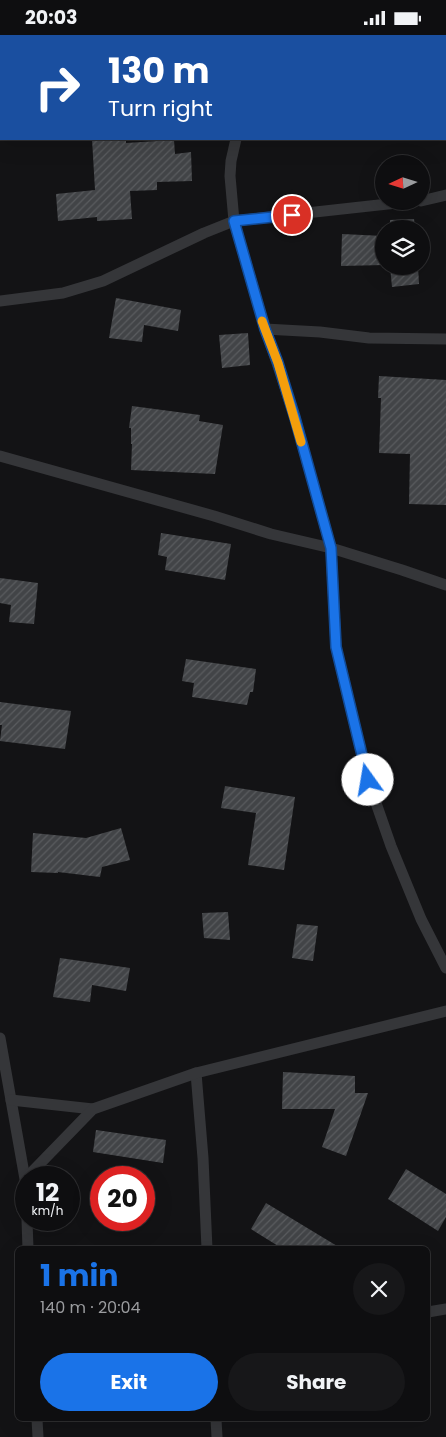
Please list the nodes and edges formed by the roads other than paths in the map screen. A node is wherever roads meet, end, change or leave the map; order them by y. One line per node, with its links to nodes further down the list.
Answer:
1 (236, 140): 5 (lane)
2 (446, 195): 3 (lane)
3 (430, 199)
4 (375, 205): 5 (lane)
5 (234, 221): 6 (lane); 7 (lane)
6 (0, 301)
7 (265, 329): 8 (lane); 10 (lane)
8 (446, 339)
9 (0, 456): 10 (lane)
10 (331, 548): 11 (lane); 12 (lane)
11 (446, 585)
12 (446, 968)
13 (446, 1011): 15 (lane)
14 (0, 1038): 16 (lane)
15 (196, 1073): 17 (lane); 22 (lane)
16 (11, 1100): 17 (lane); 18 (lane)
17 (93, 1109): 19 (lane)
18 (24, 1166)
19 (38, 1166)
20 (27, 1231): 21 (lane)
21 (28, 1246)
22 (207, 1246)
23 (446, 1309): 24 (lane)
24 (430, 1312)
25 (37, 1421): 27 (lane)
26 (216, 1421): 28 (lane)
27 (38, 1437)
28 (217, 1437)

